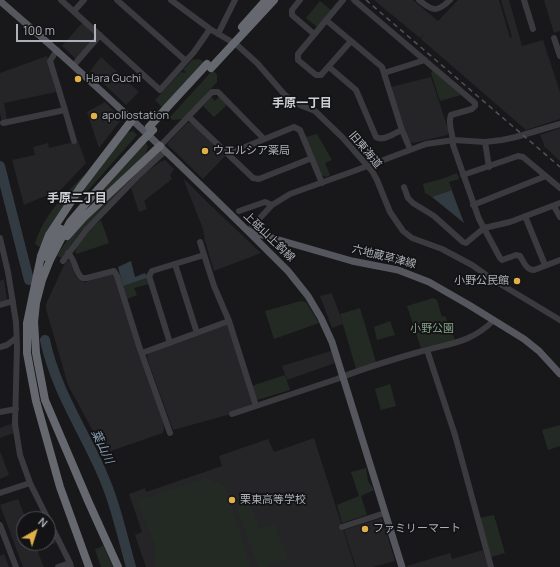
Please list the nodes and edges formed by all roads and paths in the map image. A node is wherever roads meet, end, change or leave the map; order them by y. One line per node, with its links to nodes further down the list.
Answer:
1 (61, 0): 15 (street)
2 (84, 0): 15 (street)
3 (117, 0): 27 (street)
4 (171, 0): 17 (street, 旧東海道)
5 (235, 0): 19 (street)
6 (266, 0): 29 (highway, bridge)
7 (274, 0): 29 (highway, bridge)
8 (300, 0): 20 (street)
9 (344, 0): 16 (street)
10 (354, 0): 26 (street)
11 (419, 0): 12 (street)
12 (450, 0)
13 (524, 0): 18 (street)
14 (0, 1): 24 (main road, 上砥山上鈎線)
15 (74, 11): 21 (street)
16 (326, 20): 20 (street); 23 (street)
17 (210, 29): 19 (street, 旧東海道); 27 (street)
18 (533, 30)
19 (218, 34): 47 (street, 旧東海道)
20 (314, 34): 30 (street)
21 (100, 35): 27 (street); 28 (street)
22 (554, 38): 25 (street)
23 (351, 41): 30 (street); 31 (street)
24 (57, 50): 28 (main road, 上砥山上鈎線); 32 (street)
25 (560, 56)
26 (425, 60): 31 (street); 40 (street)
27 (186, 61)
28 (74, 65): 34 (main road, 上砥山上鈎線)
29 (209, 66): 39 (highway, bridge)
30 (329, 67): 37 (street)
31 (384, 73): 37 (street)
32 (65, 110): 35 (street); 41 (street)
33 (189, 117): 38 (street); 43 (street); 45 (street)
34 (132, 120): 43 (main road, 上砥山上鈎線); 72 (highway)
35 (3, 123)
36 (560, 124): 42 (street)
37 (402, 130): 44 (street)
38 (264, 139): 45 (street); 46 (street)
39 (140, 140): 64 (highway); 72 (highway)
40 (454, 140): 42 (street); 44 (street); 49 (street)
41 (74, 141)
42 (485, 142): 48 (street)
43 (162, 149): 61 (main road, 上砥山上鈎線); 64 (highway); 65 (street)
44 (410, 149): 47 (street)
45 (228, 154): 46 (street)
46 (312, 158): 51 (street)
47 (368, 166): 51 (street); 76 (street, 旧東海道)
48 (489, 167): 49 (street); 50 (street)
49 (463, 176): 55 (street)
50 (546, 176): 53 (street); 55 (street)
51 (322, 183): 56 (street)
52 (404, 187): 60 (street)
53 (560, 188)
54 (557, 204): 58 (street); 59 (street)
55 (473, 205): 60 (street)
56 (272, 206): 57 (street); 61 (street)
57 (239, 211)
58 (525, 216): 60 (street); 71 (street)
59 (560, 217)
60 (484, 228): 71 (street)
61 (248, 231): 75 (main road, 六地蔵草津線); 85 (main road, 上砥山上鈎線)
62 (0, 238): 67 (street)
63 (200, 242): 66 (street)
64 (57, 246): 97 (highway)
65 (68, 253): 69 (street); 83 (street)
66 (204, 254): 70 (street); 77 (street)
67 (2, 257): 73 (street)
68 (560, 260): 71 (street)
69 (63, 261)
70 (175, 264): 78 (street); 80 (street)
71 (545, 265)
72 (39, 270): 96 (highway)
73 (13, 301): 74 (street); 79 (street)
74 (0, 305)
75 (494, 320): 82 (street); 84 (main road, 六地蔵草津線)
76 (560, 320)
77 (229, 321): 78 (street); 86 (street)
78 (197, 333): 80 (street)
79 (16, 338): 81 (street); 87 (street)
80 (170, 343): 83 (street)
81 (0, 347)
82 (427, 350): 85 (street); 106 (street)
83 (142, 353): 90 (street)
84 (560, 374)
85 (344, 377): 86 (street); 93 (main road, 上砥山上鈎線)
86 (256, 406): 89 (street)
87 (16, 409): 88 (street); 91 (street)
88 (0, 412)
89 (232, 414)
90 (170, 433)
91 (30, 483): 92 (street); 98 (street)
92 (0, 493)
93 (385, 513): 95 (street); 105 (main road, 上砥山上鈎線)
94 (0, 525): 99 (street)
95 (342, 527)
96 (82, 547): 101 (highway); 102 (highway)
97 (109, 550): 103 (highway); 104 (highway)
98 (71, 565): 100 (street)
99 (16, 567)
100 (58, 567)
101 (89, 567)
102 (95, 567)
103 (114, 567)
104 (118, 567)
105 (402, 567)
106 (491, 567)

